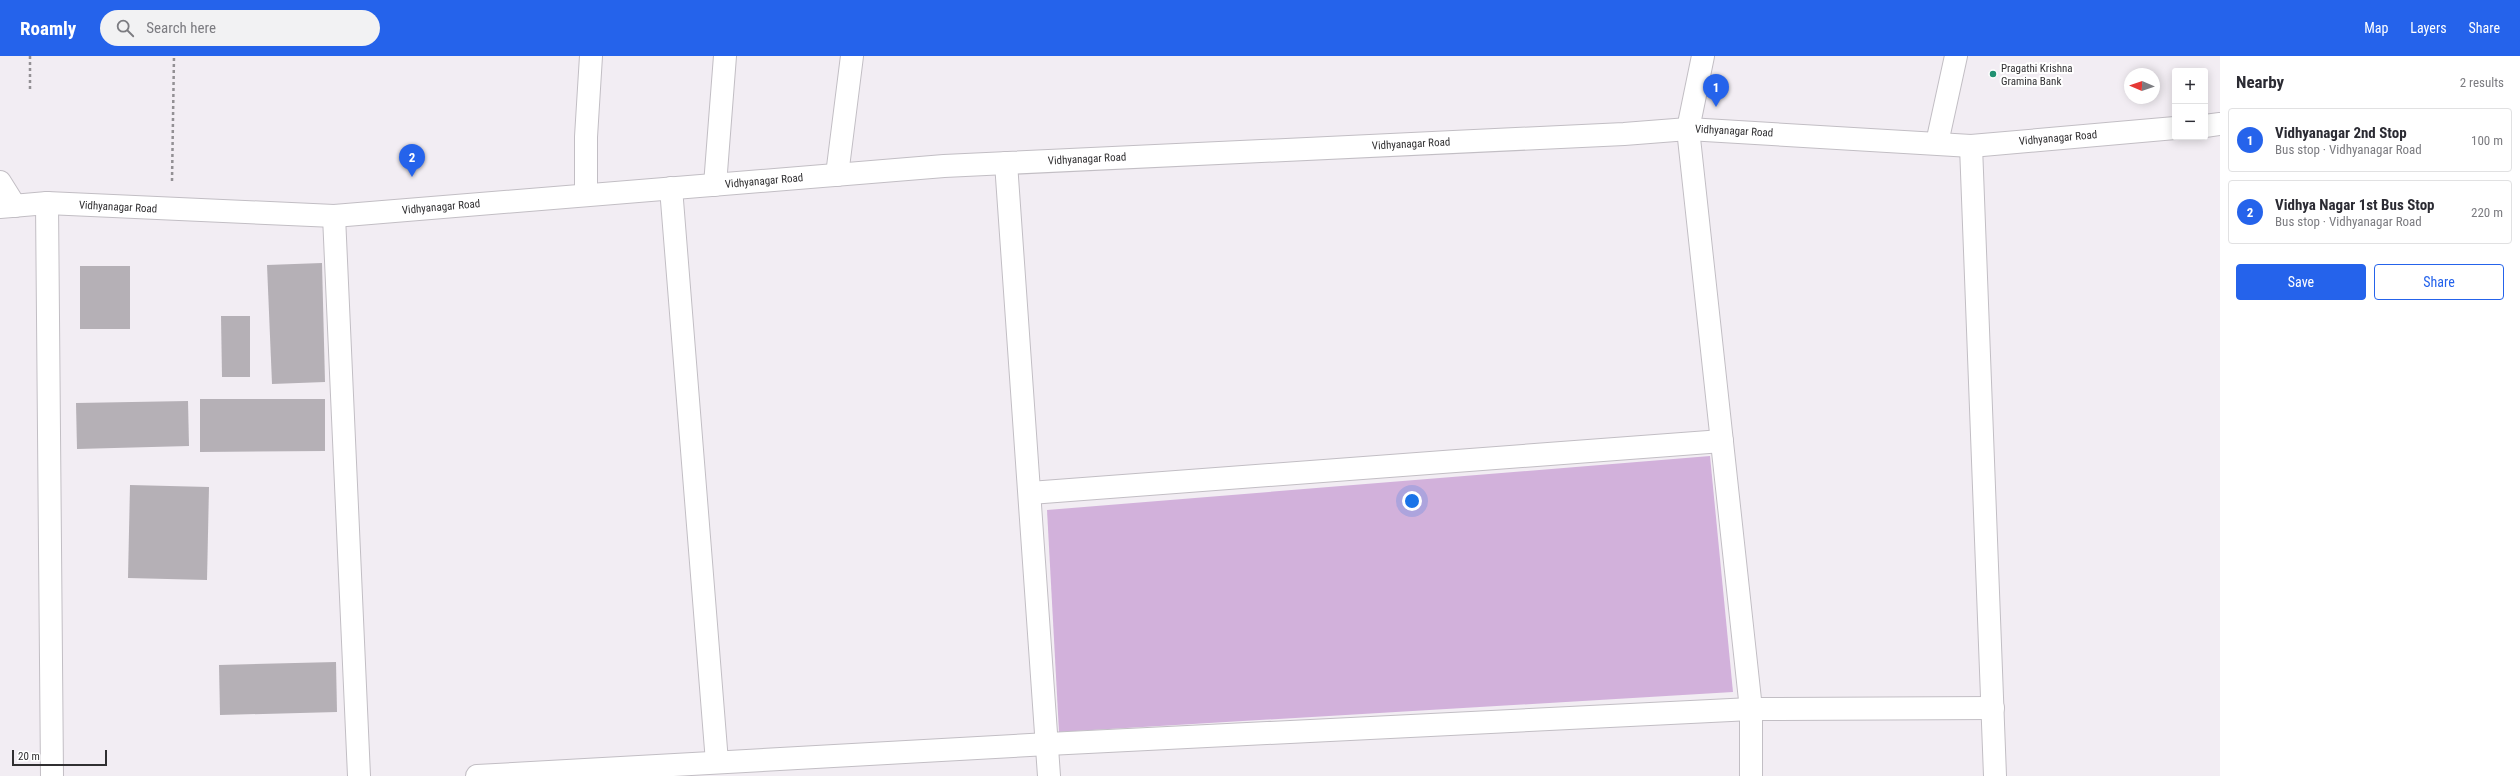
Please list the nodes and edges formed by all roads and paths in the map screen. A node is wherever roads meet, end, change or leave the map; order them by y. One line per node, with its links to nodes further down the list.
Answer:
1 (30, 56): 8 (path)
2 (174, 56): 18 (path)
3 (592, 56): 21 (street)
4 (725, 56): 19 (street)
5 (852, 56): 16 (street)
6 (1702, 56): 12 (street)
7 (1956, 56): 13 (street)
8 (30, 92)
9 (2220, 124): 10 (street)
10 (2208, 126)
11 (2172, 128): 14 (street, Vidhyanagar Road)
12 (1688, 129): 13 (street, Vidhyanagar Road); 15 (street, Vidhyanagar Road); 25 (street)
13 (1937, 143): 14 (street, Vidhyanagar Road)
14 (1971, 146): 27 (street)
15 (1006, 163): 16 (street, Vidhyanagar Road); 26 (street)
16 (837, 175): 19 (street, Vidhyanagar Road)
17 (0, 182): 23 (street)
18 (172, 183)
19 (715, 185): 20 (street, Vidhyanagar Road)
20 (671, 188): 21 (street, Vidhyanagar Road); 30 (street)
21 (586, 195): 24 (street, Vidhyanagar Road)
22 (47, 204): 23 (street, Vidhyanagar Road); 24 (street, Vidhyanagar Road); 31 (street)
23 (7, 207)
24 (334, 216): 32 (street)
25 (1722, 441): 26 (street); 28 (street)
26 (1030, 493): 29 (street)
27 (1993, 708): 28 (street); 36 (street)
28 (1752, 709): 29 (street); 35 (street)
29 (1048, 744): 30 (street); 34 (street)
30 (717, 762): 33 (street)
31 (52, 776)
32 (359, 776)
33 (477, 776)
34 (1049, 776)
35 (1751, 776)
36 (1995, 776)

